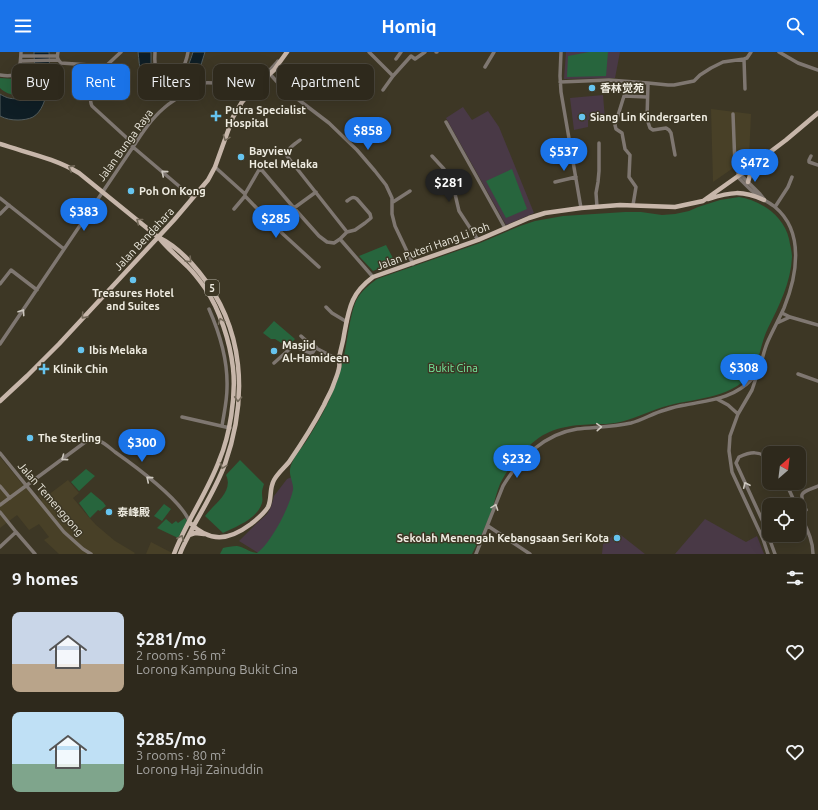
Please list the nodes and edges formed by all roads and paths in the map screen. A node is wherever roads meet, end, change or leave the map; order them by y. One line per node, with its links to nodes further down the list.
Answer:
1 (122, 52): 19 (street)
2 (155, 52): 3 (street)
3 (188, 52)
4 (287, 52): 14 (main road, Jalan Bendahara)
5 (370, 52): 24 (street)
6 (401, 52): 15 (street)
7 (425, 52): 24 (street)
8 (494, 52): 20 (street)
9 (561, 52): 25 (street)
10 (751, 52): 16 (street)
11 (779, 52): 21 (street)
12 (21, 54): 13 (street); 17 (street)
13 (58, 56): 17 (street); 18 (street)
14 (282, 59): 22 (street, Jalan Bunga Raya); 22 (main road, Jalan Bendahara)
15 (396, 59)
16 (744, 59): 26 (street); 29 (street)
17 (21, 61): 23 (street)
18 (76, 64)
19 (108, 64)
20 (485, 67)
21 (818, 70)
22 (269, 73): 64 (street)
23 (0, 74)
24 (393, 76): 28 (street)
25 (560, 82): 26 (street); 42 (street)
26 (648, 83): 30 (street)
27 (213, 84): 37 (street, Jalan Bunga Raya)
28 (383, 90)
29 (746, 90)
30 (647, 97): 43 (street); 66 (street)
31 (91, 100): 36 (street)
32 (242, 102): 49 (main road, Jalan Bendahara, one-way to 49)
33 (818, 113): 47 (main road, Jalan Puteri Hang Li Poh)
34 (733, 114): 50 (street)
35 (446, 122): 74 (street)
36 (128, 139): 37 (street); 41 (street)
37 (139, 139): 41 (street, Jalan Bunga Raya)
38 (300, 140): 57 (street)
39 (599, 143): 67 (street)
40 (0, 144): 56 (main road, 5, one-way to 40)
41 (133, 147): 56 (street, Jalan Bunga Raya); 60 (street, one-way to 41)
42 (572, 155): 46 (street); 51 (street)
43 (675, 155)
44 (432, 156): 78 (street)
45 (810, 156): 48 (street)
46 (546, 160)
47 (756, 163): 50 (main road, Jalan Puteri Hang Li Poh); 54 (main road)
48 (818, 165)
49 (215, 167): 58 (street); 60 (main road, Jalan Bendahara)
50 (739, 174): 54 (street); 61 (street); 63 (main road, Jalan Puteri Hang Li Poh)
51 (576, 177): 53 (street); 70 (street)
52 (792, 177): 68 (street)
53 (555, 182)
54 (748, 182): 61 (street)
55 (410, 191): 64 (street)
56 (102, 192): 76 (main road, 5, one-way to 56); 79 (street, Jalan Bunga Raya)
57 (316, 192): 69 (street); 75 (street)
58 (245, 195): 69 (street); 71 (street); 73 (street)
59 (0, 198): 65 (street)
60 (193, 198): 76 (main road, Jalan Bendahara)
61 (764, 200): 63 (main road); 68 (street)
62 (347, 201): 75 (street)
63 (703, 201): 66 (main road, Jalan Puteri Hang Li Poh)
64 (392, 202): 80 (street)
65 (9, 205): 72 (street); 79 (street)
66 (633, 205): 67 (main road, Jalan Puteri Hang Li Poh)
67 (597, 207): 70 (main road, Jalan Puteri Hang Li Poh)
68 (775, 207): 85 (street)
69 (294, 208): 73 (street); 77 (street)
70 (581, 208): 74 (main road, Jalan Puteri Hang Li Poh)
71 (234, 209)
72 (0, 214)
73 (272, 224): 81 (street)
74 (505, 228): 78 (main road, Jalan Puteri Hang Li Poh)
75 (347, 232): 77 (street)
76 (158, 237): 103 (main road, Jalan Bendahara, one-way to 103); 107 (main road, 5, one-way to 76); 108 (main road, 5, one-way to 108)
77 (340, 239): 82 (street)
78 (478, 240): 80 (main road, Jalan Puteri Hang Li Poh)
79 (64, 249): 84 (street, Jalan Bunga Raya)
80 (413, 264): 82 (main road, Jalan Puteri Hang Li Poh)
81 (320, 267)
82 (373, 277): 91 (main road, Jalan Puteri Hang Li Poh)
83 (0, 284): 84 (street)
84 (37, 290): 95 (street, Jalan Bunga Raya, one-way to 84)
85 (786, 303): 88 (street); 89 (street)
86 (326, 307): 91 (street)
87 (209, 309): 106 (street)
88 (782, 313): 89 (street); 92 (street)
89 (790, 317): 92 (street); 93 (street)
90 (818, 320): 93 (street)
91 (347, 322): 97 (main road, Jalan Puteri Hang Li Poh)
92 (777, 323): 99 (street)
93 (817, 325)
94 (301, 336): 96 (street)
95 (0, 344)
96 (316, 347): 97 (street); 98 (street)
97 (339, 360): 129 (main road, Jalan Puteri Hang Li Poh)
98 (274, 363)
99 (759, 370): 102 (street); 104 (street)
100 (798, 374): 101 (street)
101 (818, 381)
102 (717, 399): 104 (street); 123 (street, one-way to 102)
103 (0, 401)
104 (738, 414): 120 (street)
105 (182, 417): 106 (street)
106 (222, 426): 107 (street)
107 (228, 427): 108 (street); 119 (main road, 5)
108 (234, 429): 122 (main road, 5, one-way to 122)
109 (0, 453): 111 (street, Jalan Temenggong)
110 (762, 454): 118 (street, one-way to 110)
111 (26, 485): 114 (street); 119 (street, one-way to 111); 133 (street, Jalan Temenggong)
112 (0, 486): 114 (street)
113 (818, 486): 115 (street)
114 (10, 498): 116 (street)
115 (801, 498)
116 (0, 505)
117 (0, 512): 127 (street)
118 (762, 520)
119 (189, 522): 122 (main road, Jalan Puteri Hang Li Poh); 134 (main road, 5, one-way to 119)
120 (756, 524): 121 (street); 126 (street)
121 (762, 524)
122 (194, 526): 128 (main road, 5); 129 (main road, Jalan Puteri Hang Li Poh)
123 (488, 526): 136 (street); 137 (street)
124 (762, 527): 126 (street)
125 (806, 527): 140 (street)
126 (759, 531): 138 (street)
127 (16, 532): 131 (street); 132 (street)
128 (189, 534): 129 (main road); 135 (main road, 5)
129 (204, 534)
130 (770, 542): 139 (street)
131 (0, 547)
132 (35, 554)
133 (91, 554)
134 (174, 554)
135 (180, 554)
136 (476, 554)
137 (530, 554)
138 (768, 554)
139 (774, 554)
140 (813, 554)

